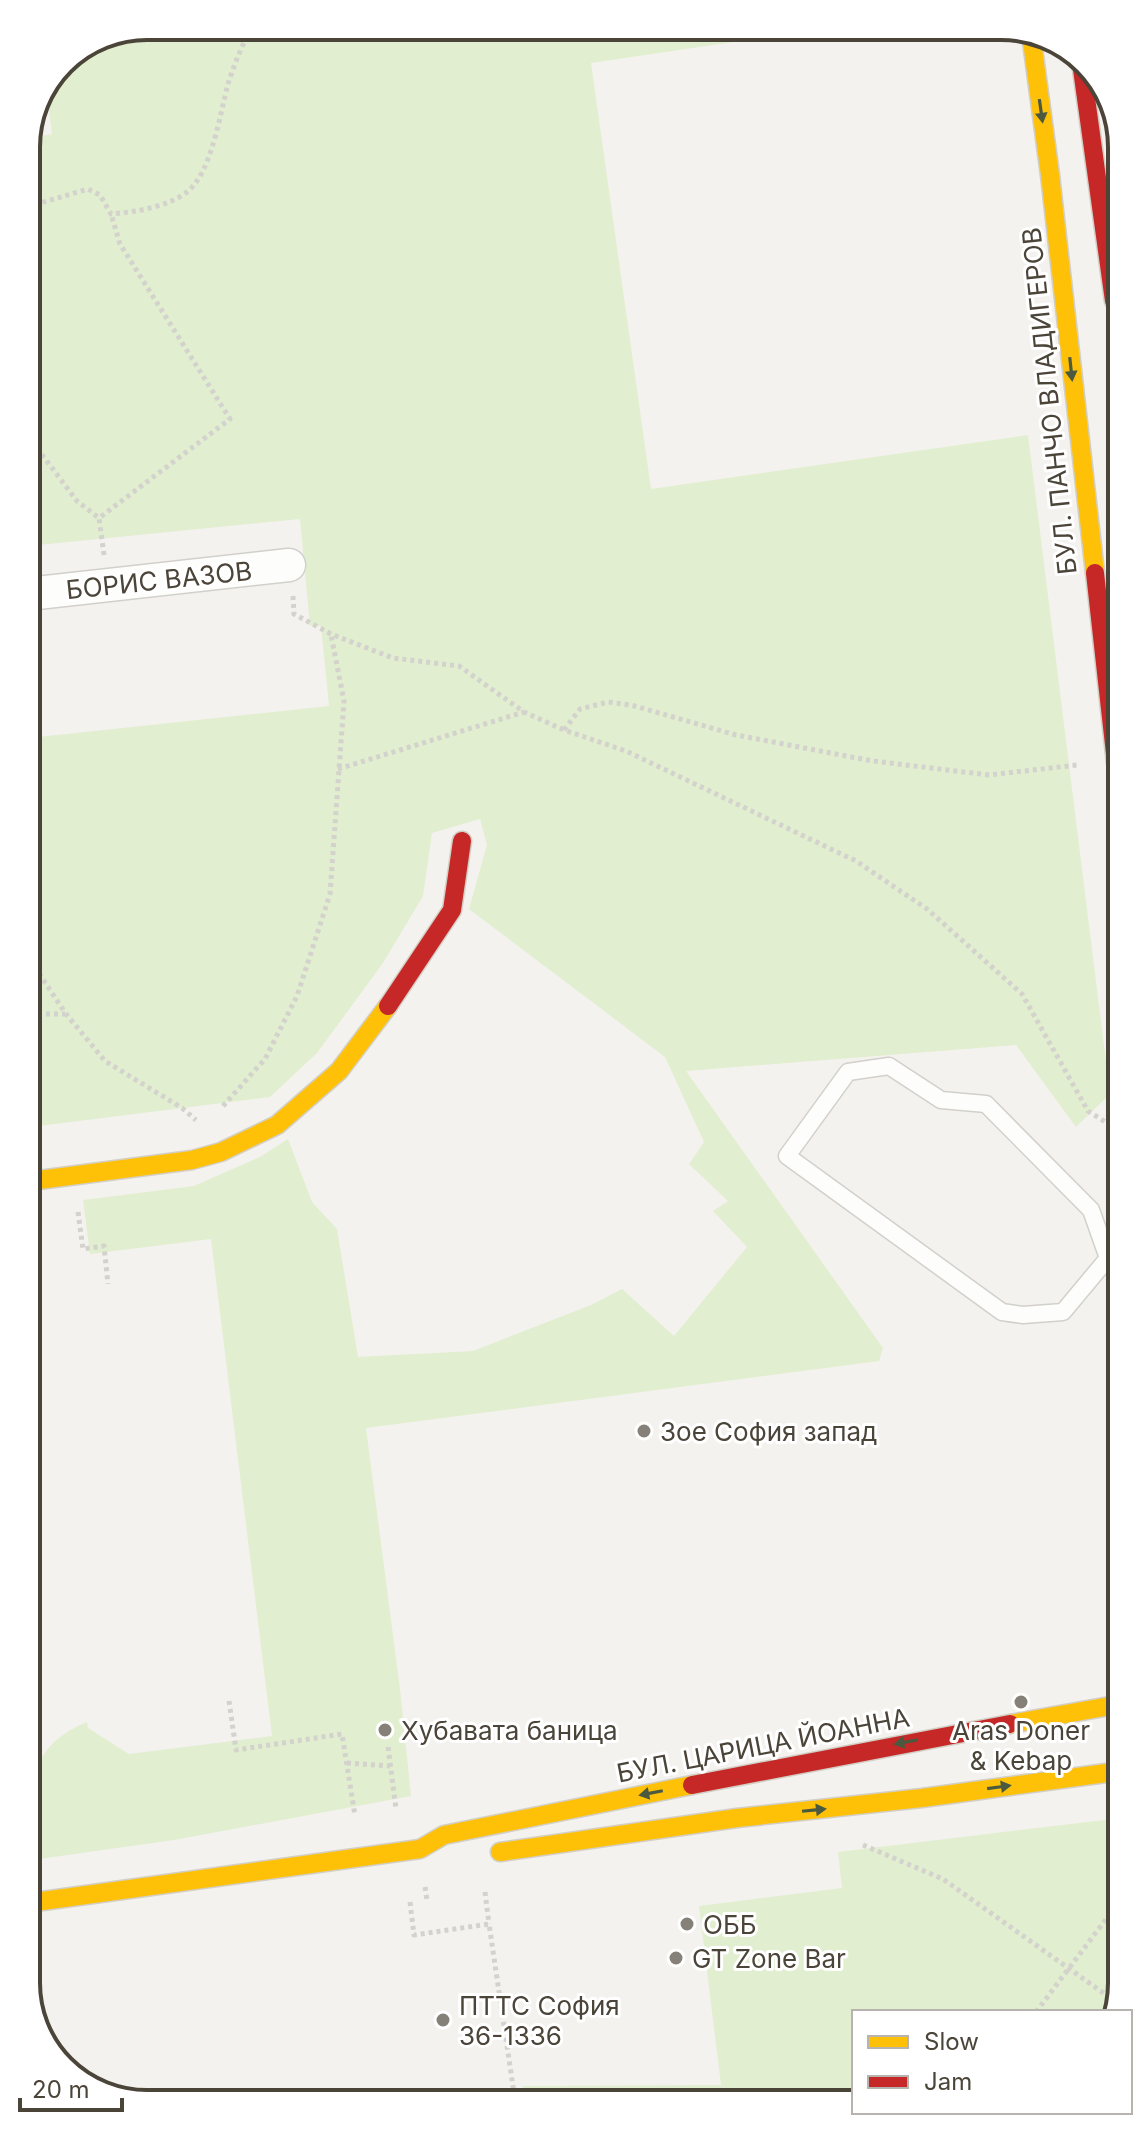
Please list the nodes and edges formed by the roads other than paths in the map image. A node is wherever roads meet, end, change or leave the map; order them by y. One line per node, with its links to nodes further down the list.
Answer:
1 (1032, 45): 6 (main road, БУЛ. ПАНЧО ВЛАДИГЕРОВ, one-way to 6)
2 (1083, 79): 3 (main road)
3 (1108, 258)
4 (289, 565): 5 (street, БОРИС ВАЗОВ)
5 (40, 593)
6 (1108, 692)
7 (462, 841): 8 (main road)
8 (40, 1180)
9 (1108, 1248): 10 (lane)
10 (1108, 1264)
11 (1108, 1706): 13 (main road, БУЛ. ЦАРИЦА ЙОАННА, one-way to 13)
12 (1108, 1773): 14 (main road, one-way to 12)
13 (420, 1849): 15 (main road, БУЛ. ЦАРИЦА ЙОАННА); 16 (main road, БУЛ. ЦАРИЦА ЙОАННА)
14 (483, 1854)
15 (446, 1859)
16 (40, 1901)

